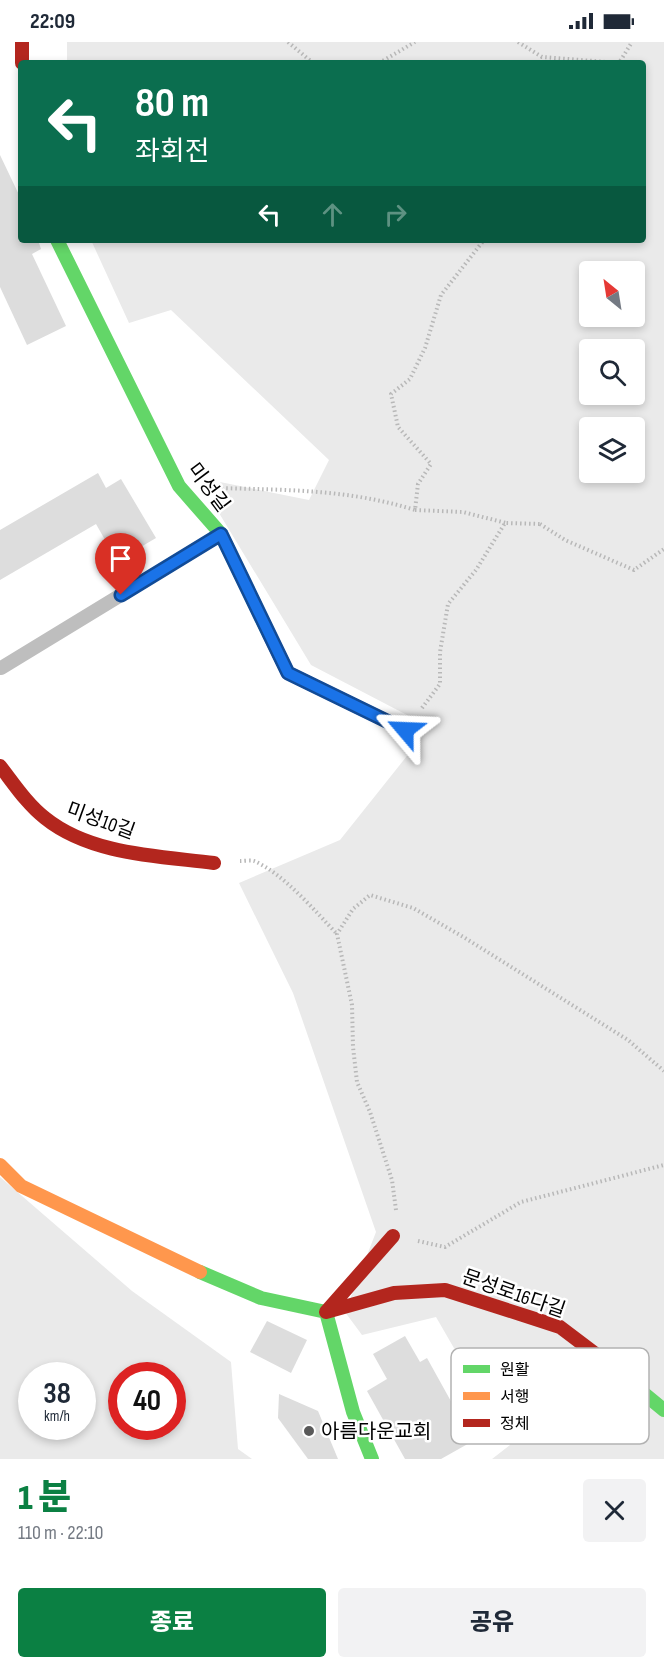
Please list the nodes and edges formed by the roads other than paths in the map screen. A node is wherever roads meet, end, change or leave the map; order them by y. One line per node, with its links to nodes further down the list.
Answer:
1 (22, 42): 2 (street)
2 (22, 60)
3 (58, 243): 4 (street, 미성길)
4 (221, 534): 5 (lane); 6 (street, 미성길)
5 (1, 668)
6 (405, 730)
7 (0, 766): 8 (street, 미성10길)
8 (214, 863)
9 (0, 1165): 11 (street, 문성로16다길)
10 (393, 1236): 11 (street)
11 (326, 1312): 12 (street, 문성로16다길); 15 (street)
12 (588, 1348)
13 (649, 1397): 14 (street, 문성로16다길)
14 (664, 1410)
15 (372, 1459)

